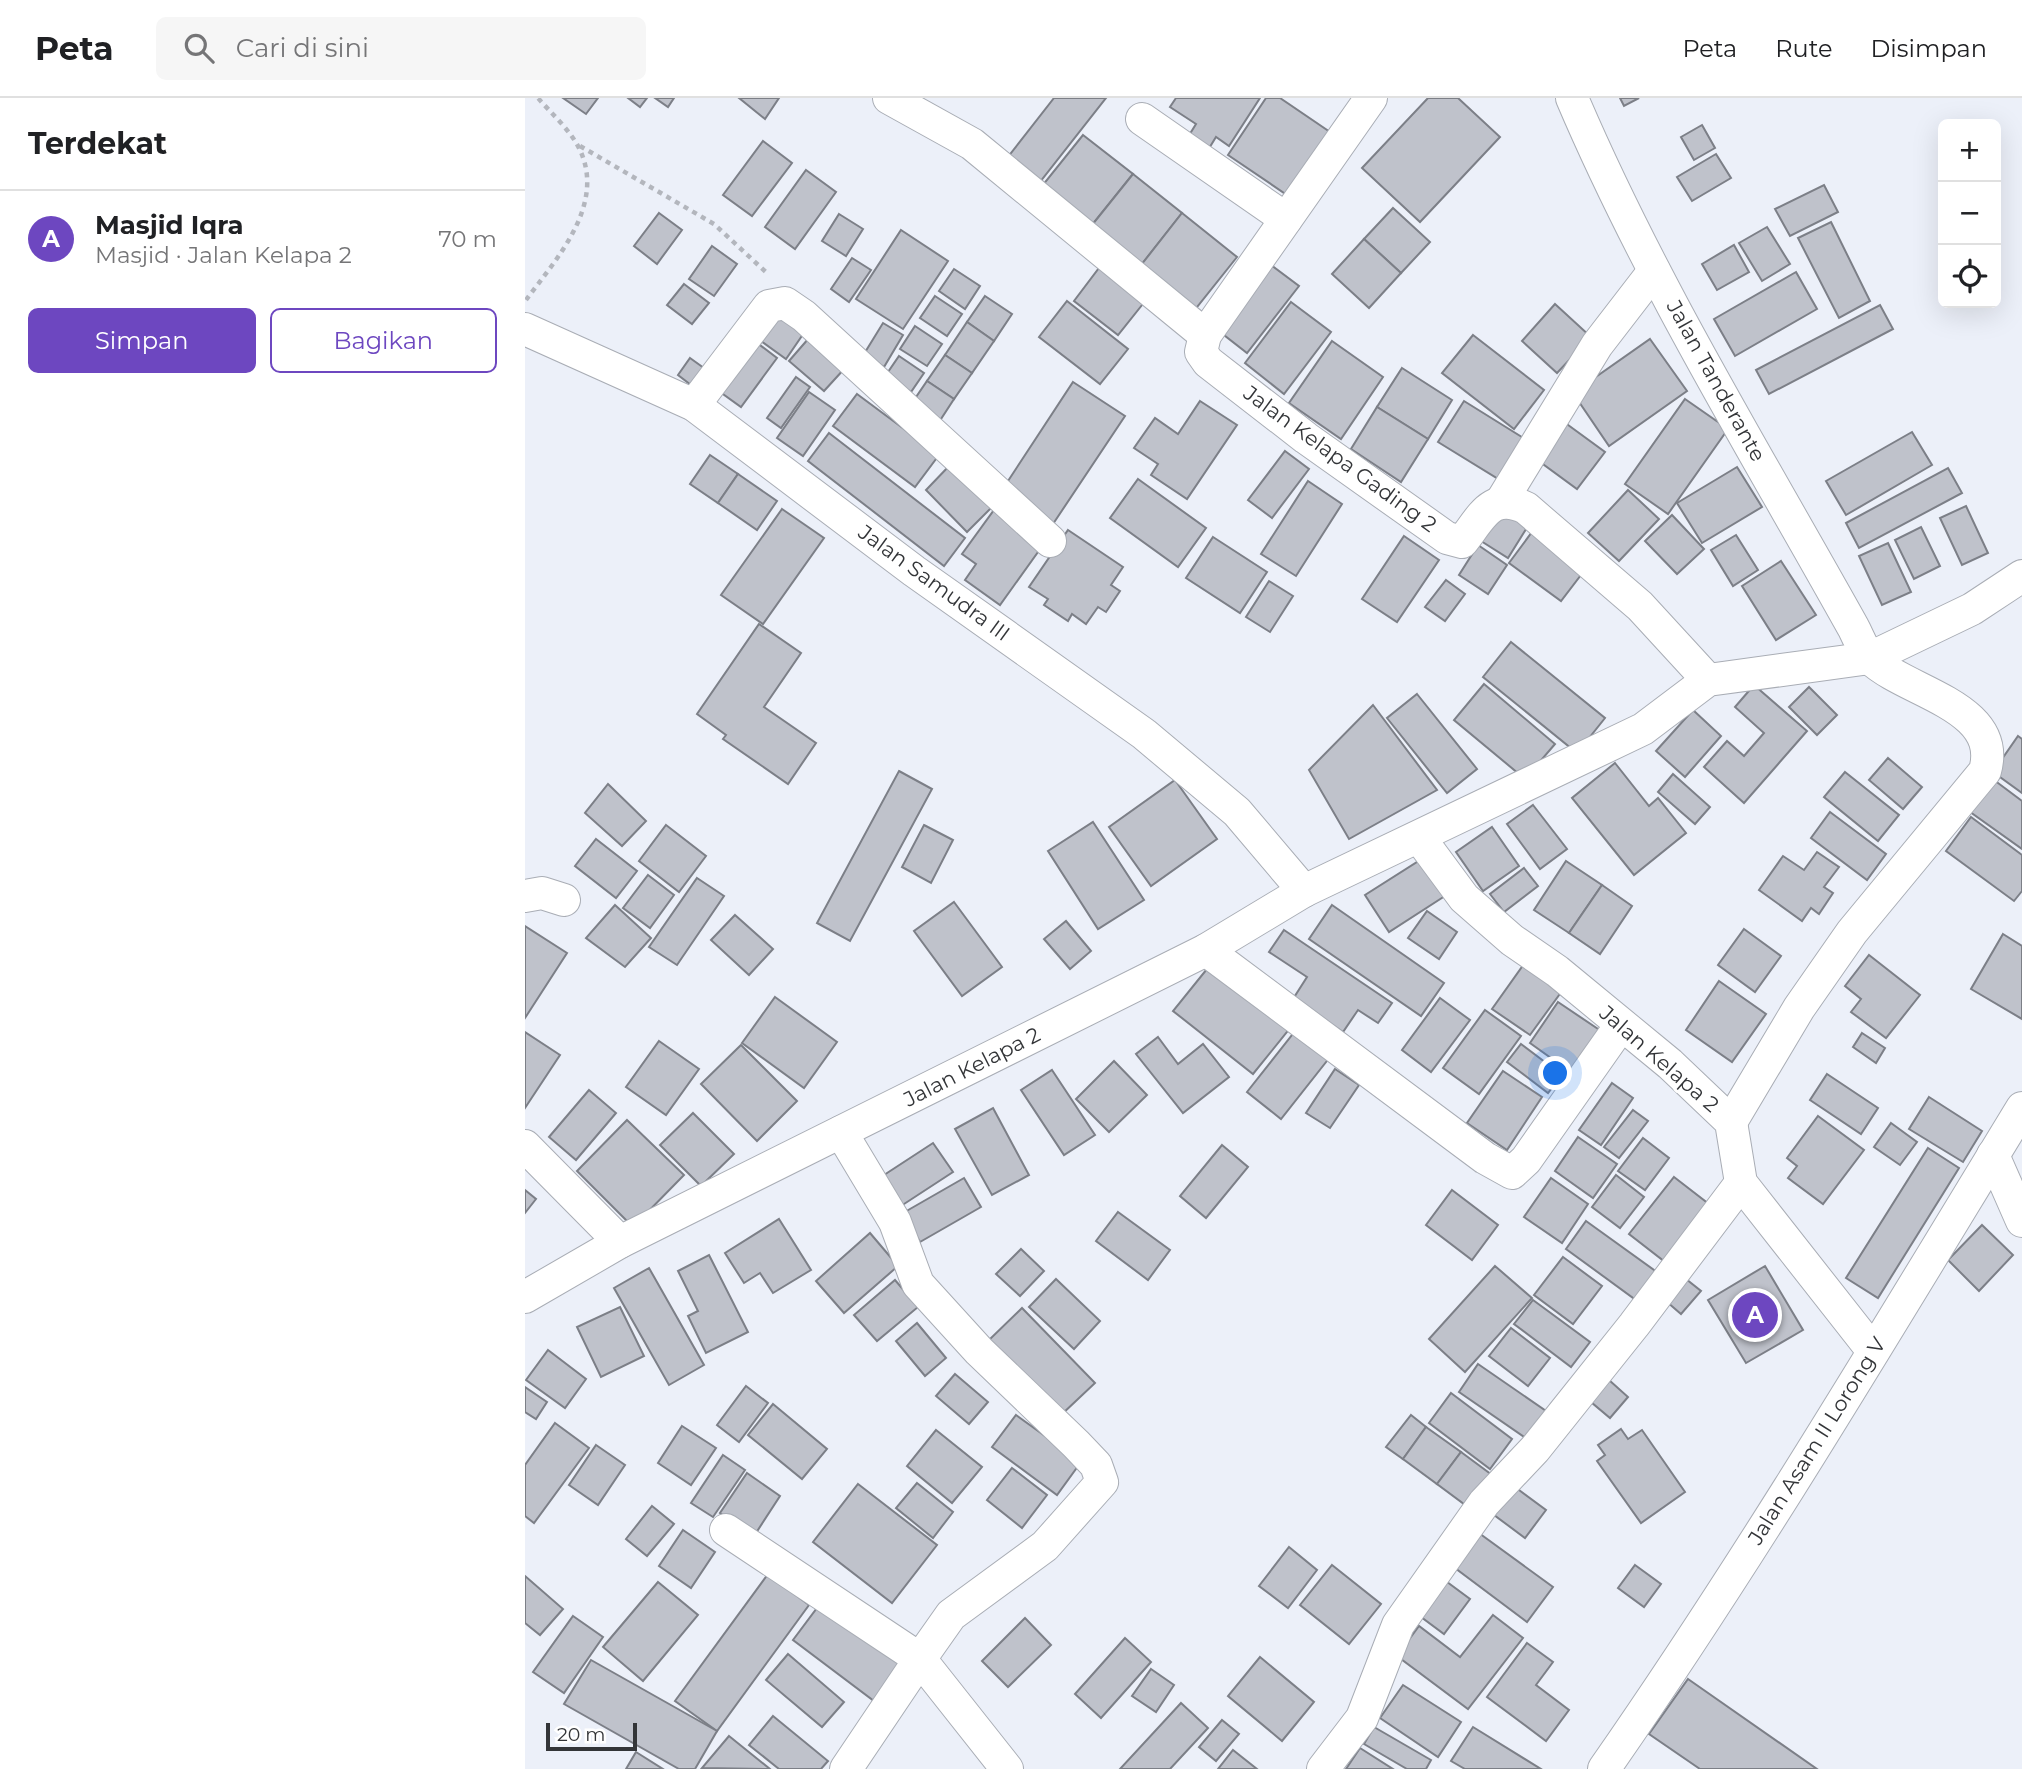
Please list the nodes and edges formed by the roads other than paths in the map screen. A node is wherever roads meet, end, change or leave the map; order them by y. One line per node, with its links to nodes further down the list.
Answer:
1 (889, 98): 8 (street)
2 (1371, 98): 5 (street)
3 (1572, 98): 6 (street, Jalan Tanderante)
4 (1142, 119): 5 (street)
5 (1286, 219): 8 (street)
6 (1654, 271): 10 (street); 13 (street, Jalan Tanderante)
7 (525, 329): 9 (street, Jalan Samudra III)
8 (1205, 335): 10 (street, Jalan Kelapa Gading 2)
9 (694, 405): 11 (street); 16 (street, Jalan Samudra III)
10 (1501, 502): 14 (street)
11 (1049, 541)
12 (2022, 576): 13 (street, Jalan Kelapa 2)
13 (1870, 658): 14 (street, Jalan Kelapa 2); 22 (street)
14 (1708, 680): 15 (street, Jalan Kelapa 2)
15 (1419, 837): 16 (street, Jalan Kelapa 2); 20 (street, Jalan Kelapa 2)
16 (1304, 891): 19 (street, Jalan Kelapa 2)
17 (525, 896): 18 (street)
18 (564, 900)
19 (1206, 950): 20 (street); 23 (street, Jalan Kelapa 2)
20 (1621, 1024): 22 (street, Jalan Kelapa 2)
21 (2022, 1108): 25 (street, Jalan Asam II Lorong V)
22 (1731, 1122): 26 (street, Jalan Kelapa 2)
23 (841, 1132): 28 (street, Jalan Kelapa 2); 32 (street)
24 (525, 1146): 28 (street)
25 (1993, 1155): 27 (street); 30 (street, Jalan Asam II Lorong V)
26 (1741, 1183): 30 (street, Jalan Kelapa 2); 35 (street)
27 (2022, 1222)
28 (620, 1242): 29 (street, Jalan Kelapa 2)
29 (525, 1297)
30 (1873, 1350): 36 (street, Jalan Asam II Lorong V)
31 (726, 1530): 32 (street)
32 (919, 1659): 33 (street); 34 (street)
33 (846, 1769)
34 (1007, 1769)
35 (1322, 1769)
36 (1604, 1769)

